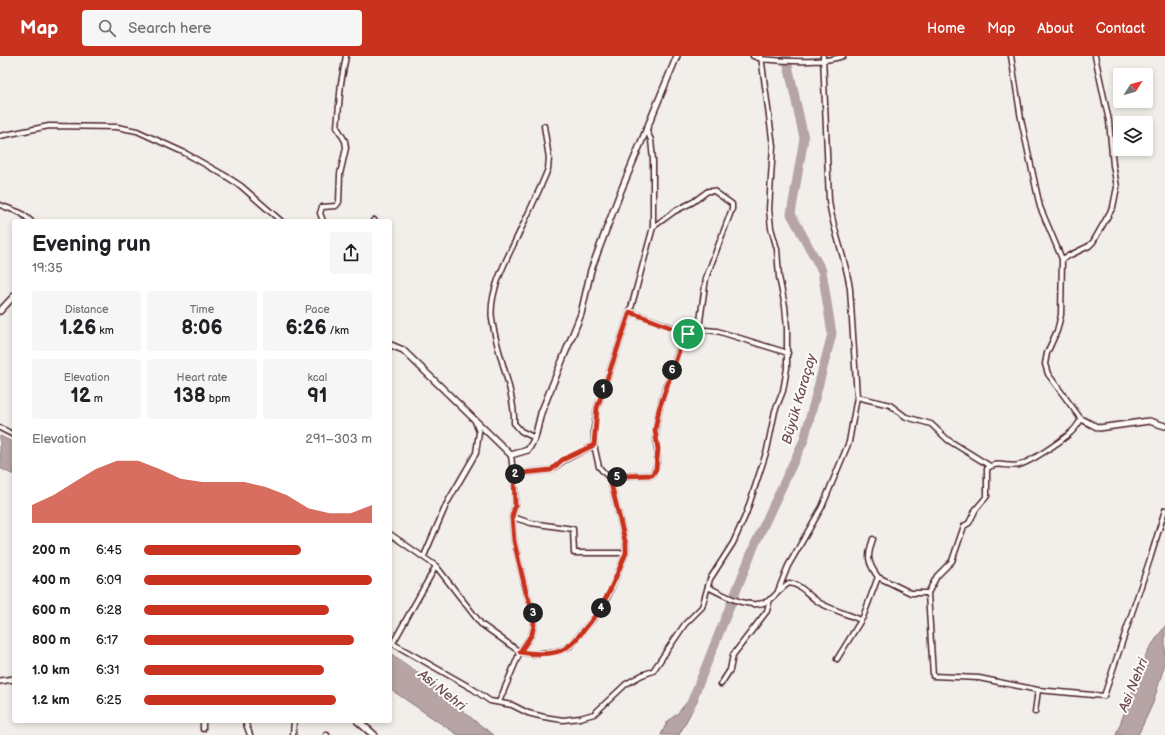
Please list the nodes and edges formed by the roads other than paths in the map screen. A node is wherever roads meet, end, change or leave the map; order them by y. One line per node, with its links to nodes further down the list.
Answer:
1 (346, 56): 15 (street)
2 (677, 56): 10 (street)
3 (753, 56): 7 (street)
4 (843, 56): 8 (street)
5 (1010, 56): 17 (street)
6 (1095, 56): 17 (street)
7 (761, 58): 8 (street); 24 (street)
8 (823, 58): 25 (street)
9 (544, 126): 31 (street)
10 (646, 129): 16 (street); 31 (street)
11 (0, 136): 14 (street)
12 (0, 205): 13 (street)
13 (28, 219)
14 (279, 219)
15 (322, 219)
16 (653, 227): 20 (street); 21 (street)
17 (1062, 259): 26 (street)
18 (12, 298): 19 (street)
19 (0, 311)
20 (630, 312): 22 (street); 32 (street)
21 (694, 329): 22 (street); 24 (street)
22 (688, 334): 36 (street)
23 (392, 346): 27 (street)
24 (788, 353): 45 (street)
25 (857, 397): 34 (street); 46 (street)
26 (1082, 419): 28 (street); 34 (street)
27 (475, 421): 33 (street); 42 (street)
28 (1165, 426)
29 (0, 428): 30 (street)
30 (12, 434)
31 (535, 438): 33 (street)
32 (594, 445): 35 (street); 36 (street)
33 (511, 455): 35 (street)
34 (990, 466): 47 (street)
35 (514, 474): 38 (street)
36 (610, 479): 41 (street)
37 (1165, 510): 56 (street)
38 (512, 517): 41 (street); 51 (street)
39 (392, 535): 42 (street)
40 (873, 539): 44 (street)
41 (626, 553): 51 (street)
42 (424, 556): 43 (street)
43 (436, 566): 50 (street); 51 (street)
44 (878, 577): 47 (street); 49 (street)
45 (708, 587): 48 (street); 57 (street)
46 (778, 591): 48 (street); 49 (street)
47 (928, 593): 56 (street)
48 (770, 600): 55 (street)
49 (861, 620): 52 (street)
50 (392, 643): 57 (street)
51 (520, 652): 57 (street)
52 (837, 659)
53 (12, 679): 54 (street)
54 (0, 681)
55 (721, 684)
56 (1038, 690): 58 (street)
57 (499, 702)
58 (1035, 712)
59 (203, 723): 63 (street)
60 (246, 723): 64 (street)
61 (294, 723): 65 (street)
62 (360, 723): 66 (main road)
63 (203, 729)
64 (250, 735)
65 (293, 735)
66 (374, 735)

